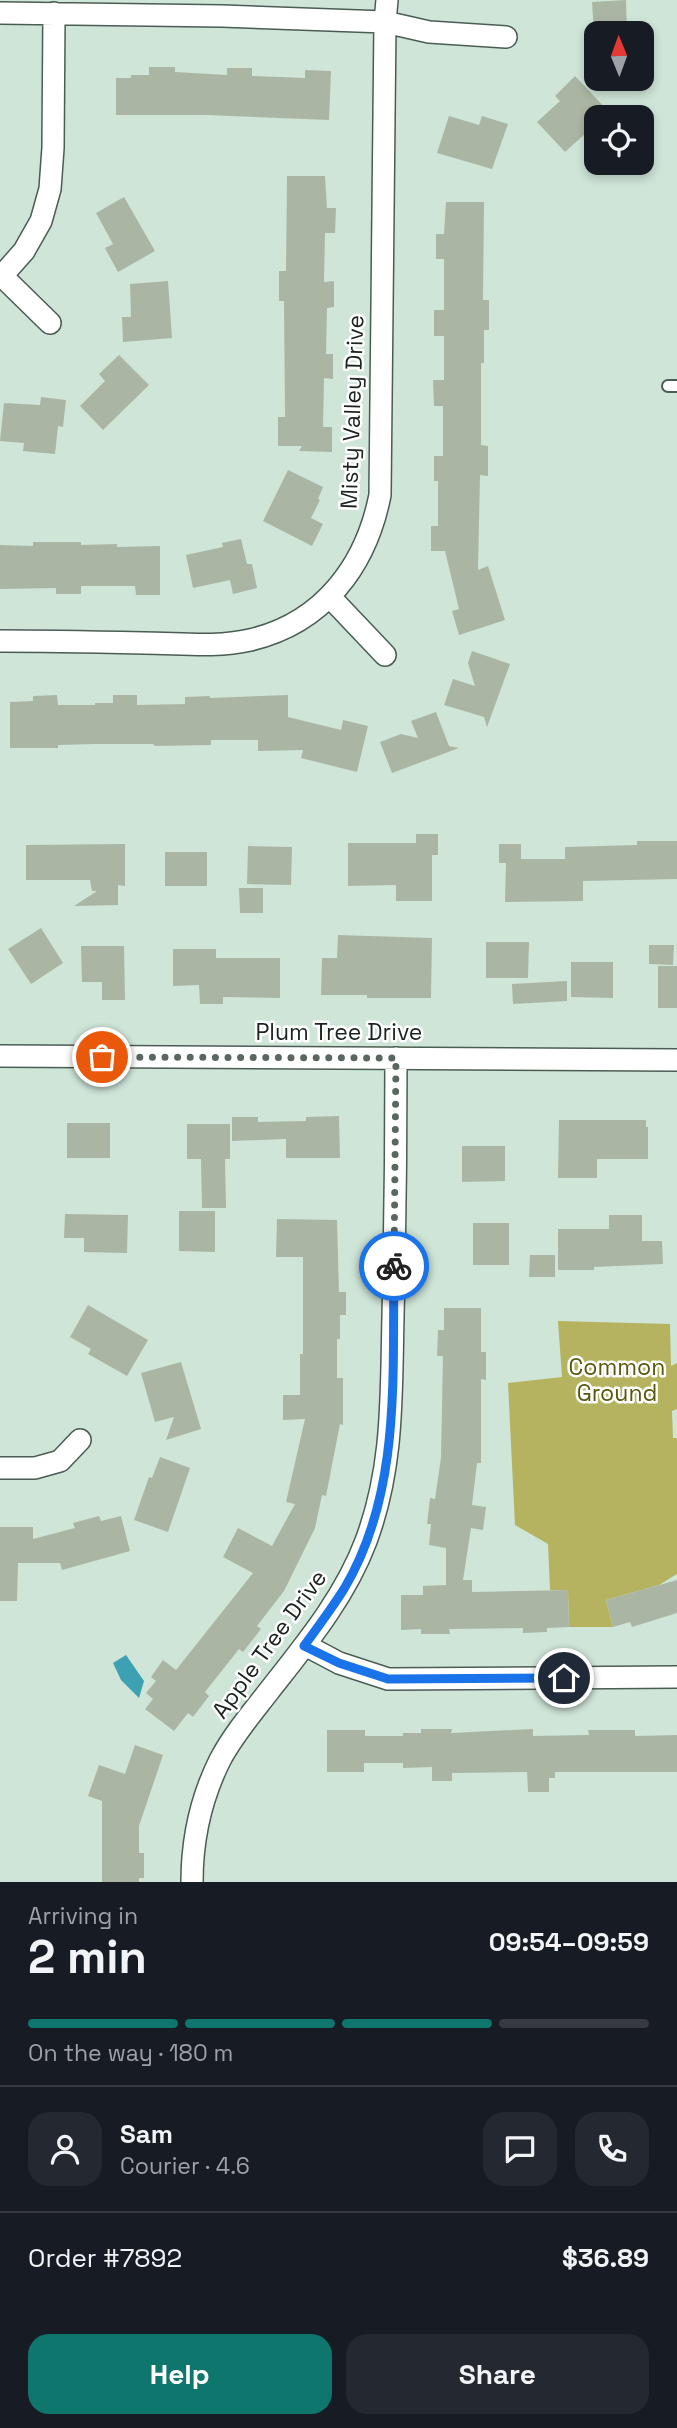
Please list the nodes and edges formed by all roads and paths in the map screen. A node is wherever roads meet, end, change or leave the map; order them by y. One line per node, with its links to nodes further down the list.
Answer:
1 (387, 0): 4 (street, Misty Valley Drive)
2 (0, 13): 3 (street)
3 (54, 13): 4 (street); 6 (street)
4 (385, 22): 5 (street); 8 (street, Misty Valley Drive)
5 (506, 37)
6 (1, 277): 7 (street)
7 (50, 323)
8 (330, 597): 9 (street, Misty Valley Drive); 10 (street)
9 (0, 641)
10 (385, 655)
11 (0, 1056): 12 (street, Plum Tree Drive)
12 (396, 1058): 13 (street, Plum Tree Drive); 16 (street, Apple Tree Drive)
13 (677, 1060)
14 (80, 1440): 15 (street)
15 (0, 1468)
16 (304, 1646): 17 (street); 18 (street, Apple Tree Drive)
17 (677, 1677)
18 (191, 1882)

